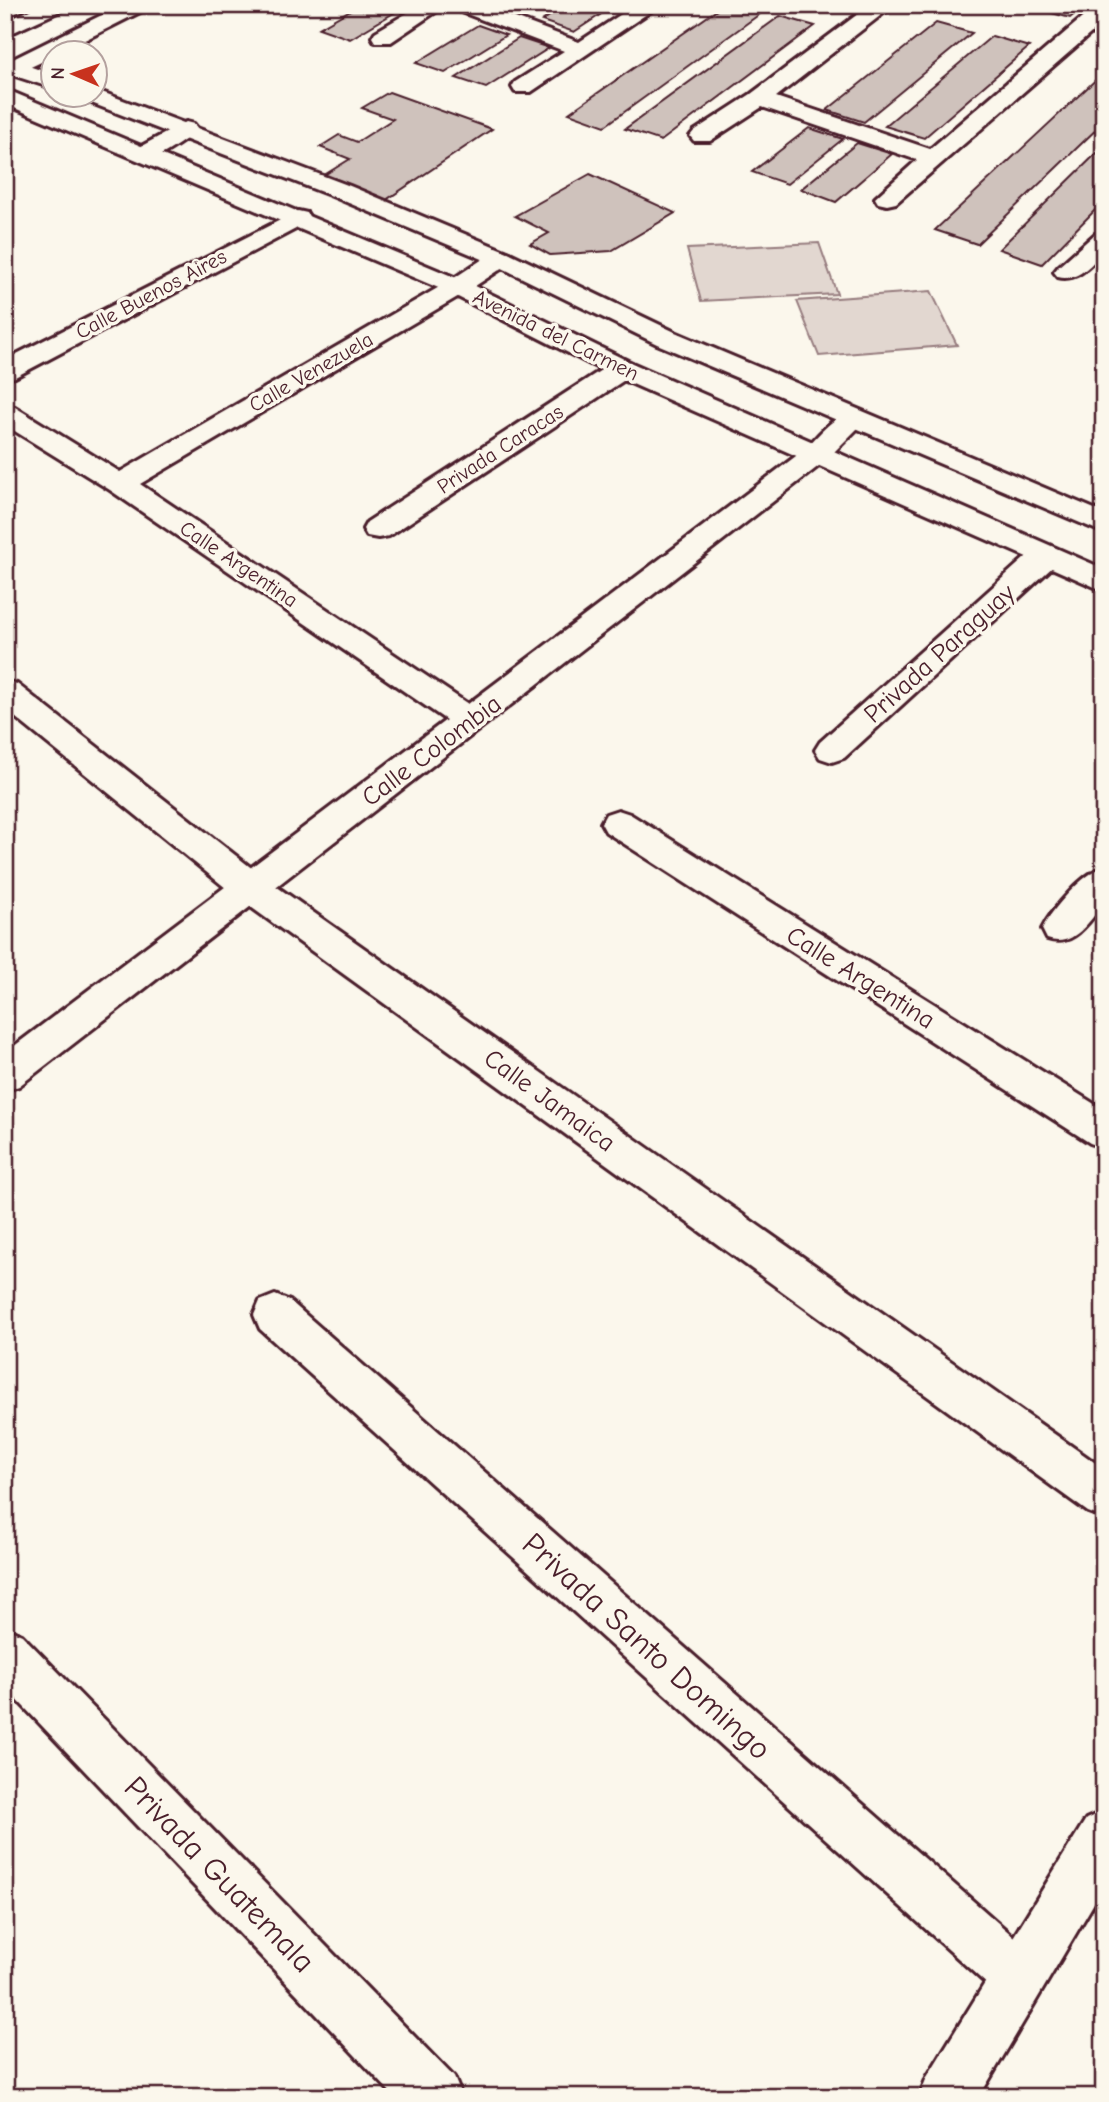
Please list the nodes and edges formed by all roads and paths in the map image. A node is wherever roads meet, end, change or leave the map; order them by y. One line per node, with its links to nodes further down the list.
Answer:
1 (57, 5): 8 (street)
2 (139, 5): 11 (street)
3 (436, 5): 9 (street)
4 (461, 5): 10 (street)
5 (650, 5): 10 (street)
6 (884, 5): 15 (street)
7 (1104, 11): 20 (street)
8 (5, 30)
9 (383, 37)
10 (581, 50): 13 (street)
11 (10, 70): 12 (street)
12 (38, 77)
13 (523, 87)
14 (5, 96): 19 (street, Avenida del Carmen)
15 (760, 99): 18 (street); 20 (street)
16 (108, 101): 17 (street, Avenida del Carmen)
17 (186, 130): 19 (street); 24 (street, Avenida del Carmen)
18 (702, 136)
19 (144, 154): 22 (street, Avenida del Carmen)
20 (933, 158): 21 (street)
21 (887, 198)
22 (298, 218): 26 (street, Avenida del Carmen); 28 (street, Calle Buenos Aires)
23 (1104, 239): 25 (street)
24 (501, 258): 26 (street, Calle Venezuela); 30 (street, Avenida del Carmen)
25 (1067, 272)
26 (457, 287): 27 (street, Avenida del Carmen); 32 (street, Calle Venezuela)
27 (622, 369): 31 (street, Avenida del Carmen); 34 (street, Privada Caracas)
28 (5, 370)
29 (5, 413): 32 (street, Calle Argentina)
30 (853, 419): 31 (street, Calle Colombia); 33 (street, Avenida del Carmen)
31 (814, 456): 35 (street, Avenida del Carmen); 38 (street, Calle Colombia)
32 (120, 484): 38 (street, Calle Argentina)
33 (1104, 524)
34 (378, 529)
35 (1046, 555): 36 (street, Avenida del Carmen); 39 (street, Privada Paraguay)
36 (1104, 581)
37 (5, 692): 42 (street, Calle Jamaica)
38 (470, 721): 42 (street, Calle Colombia)
39 (832, 750)
40 (618, 823): 45 (street, Calle Argentina)
41 (1104, 880): 43 (street)
42 (250, 887): 44 (street, Calle Colombia); 47 (street, Calle Jamaica)
43 (1060, 929)
44 (7, 1071)
45 (1104, 1130)
46 (275, 1315): 50 (street, Privada Santo Domingo)
47 (1104, 1496)
48 (5, 1652): 51 (street, Privada Guatemala)
49 (1104, 1837): 50 (street)
50 (1019, 1977): 52 (street)
51 (434, 2097)
52 (947, 2097)

